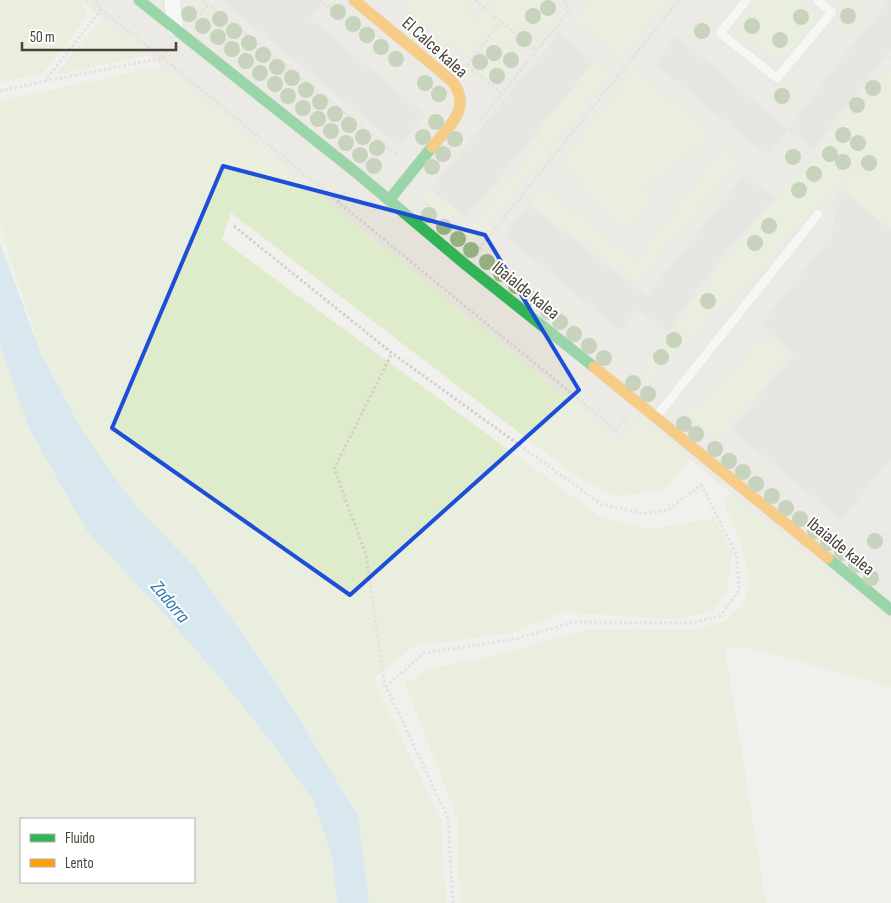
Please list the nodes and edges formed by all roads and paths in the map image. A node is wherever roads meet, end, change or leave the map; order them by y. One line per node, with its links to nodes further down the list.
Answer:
1 (139, 0): 13 (street, Ibaialde kalea)
2 (172, 0): 13 (street)
3 (203, 0): 20 (path)
4 (320, 0): 11 (path)
5 (354, 0): 21 (street, El Calce kalea)
6 (475, 0): 12 (path)
7 (679, 0): 24 (path)
8 (747, 0): 9 (lane)
9 (816, 0)
10 (101, 10): 18 (path)
11 (342, 18)
12 (501, 22): 14 (path); 17 (path)
13 (175, 28): 21 (street, Ibaialde kalea)
14 (537, 51)
15 (888, 56): 16 (path)
16 (891, 60)
17 (467, 66)
18 (45, 81): 19 (path); 26 (path)
19 (0, 91)
20 (402, 148)
21 (390, 200): 24 (street, Ibaialde kalea)
22 (818, 214): 27 (lane)
23 (234, 226): 25 (path)
24 (466, 265): 26 (street, Ibaialde kalea)
25 (392, 353): 29 (path); 31 (path)
26 (637, 401): 27 (street, Ibaialde kalea)
27 (656, 417): 28 (street, Ibaialde kalea)
28 (717, 467): 29 (path); 30 (street, Ibaialde kalea)
29 (701, 484): 31 (path)
30 (891, 610)
31 (386, 687): 32 (path)
32 (453, 903)

